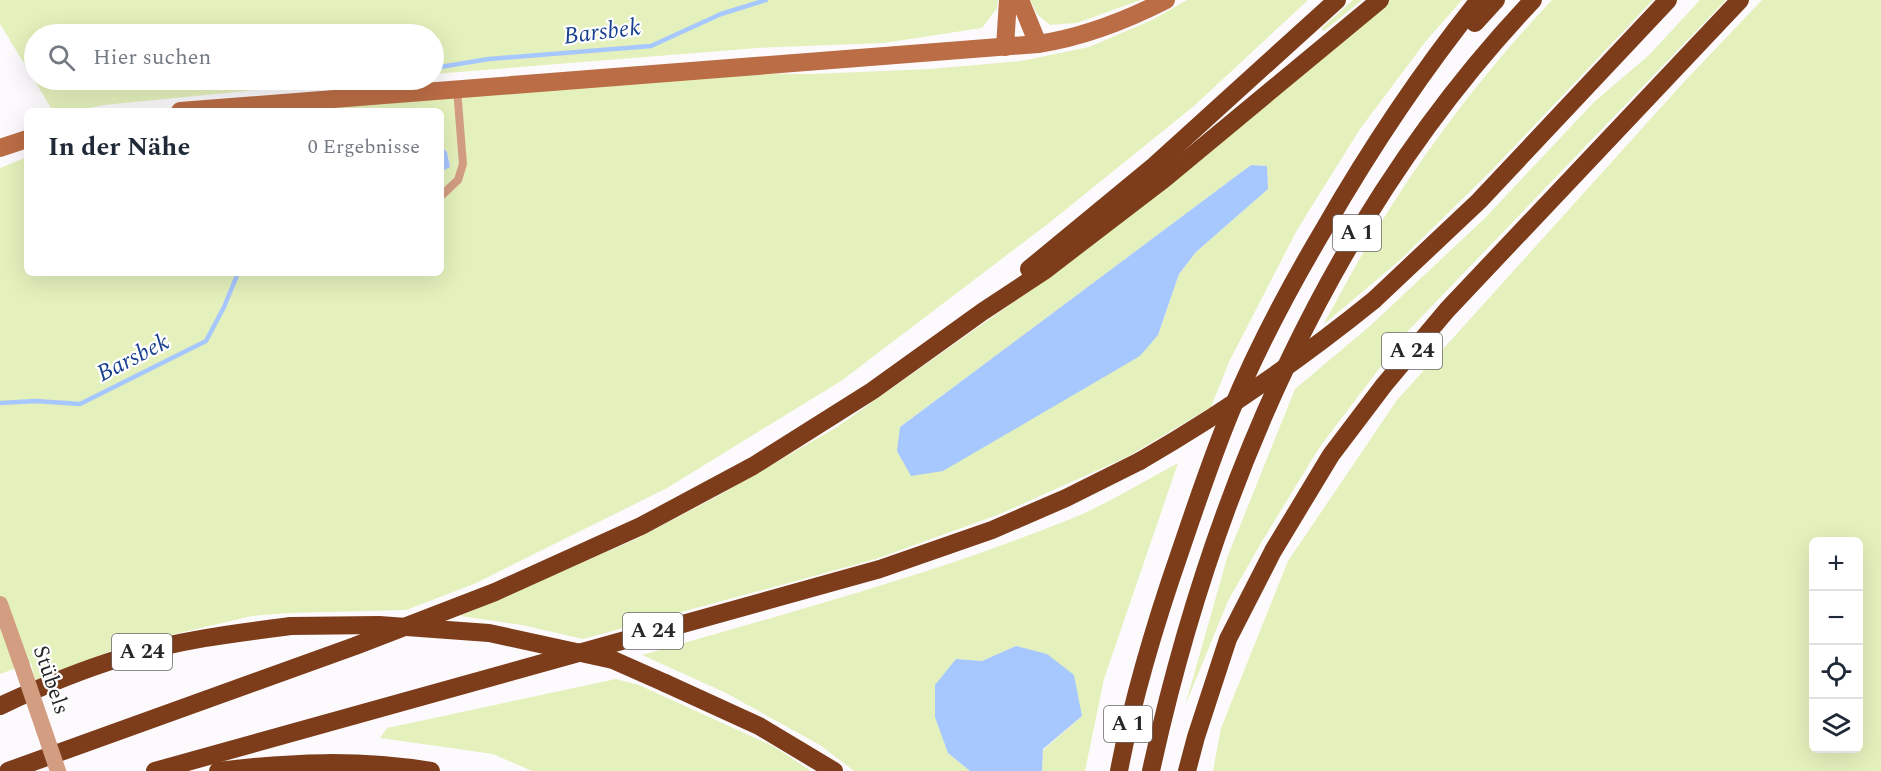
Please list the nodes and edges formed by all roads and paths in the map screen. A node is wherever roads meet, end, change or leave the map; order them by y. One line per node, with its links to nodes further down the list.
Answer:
1 (1008, 0): 12 (main road)
2 (1020, 0): 11 (main road)
3 (1166, 0): 11 (main road)
4 (1337, 0): 21 (highway)
5 (1380, 0): 21 (highway)
6 (1479, 0): 17 (highway, A 1)
7 (1496, 0): 17 (highway, A 1)
8 (1533, 0): 31 (highway, A 1)
9 (1668, 0): 26 (highway, A 24, bridge)
10 (1740, 0): 32 (highway, A 24)
11 (1038, 44): 12 (main road)
12 (1005, 47): 13 (main road)
13 (458, 88): 14 (main road); 20 (lane)
14 (444, 89)
15 (434, 90): 16 (main road)
16 (216, 108)
17 (1390, 122): 30 (highway, A 1)
18 (24, 140): 19 (main road)
19 (0, 148)
20 (444, 193)
21 (982, 312): 24 (highway)
22 (0, 604): 25 (street, Stübels, bridge)
23 (0, 706): 29 (highway, A 24, bridge)
24 (8, 771)
25 (58, 771)
26 (155, 771)
27 (218, 771): 28 (highway)
28 (431, 771)
29 (834, 771)
30 (1119, 771)
31 (1151, 771)
32 (1187, 771)

